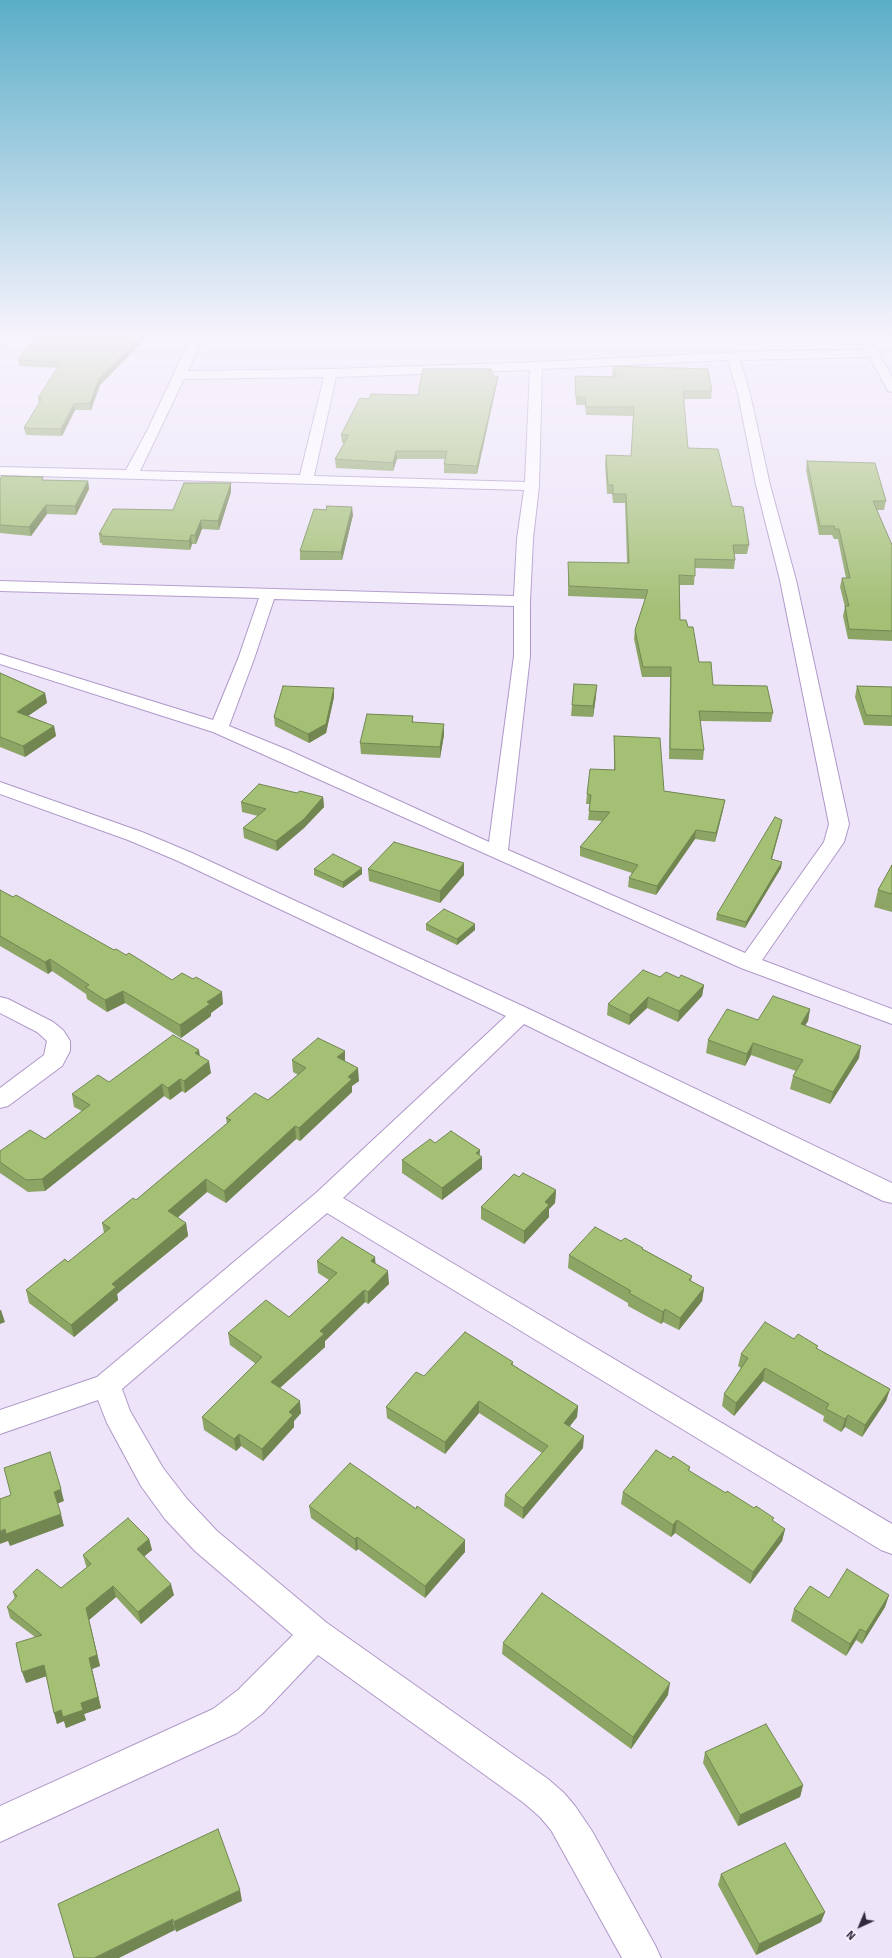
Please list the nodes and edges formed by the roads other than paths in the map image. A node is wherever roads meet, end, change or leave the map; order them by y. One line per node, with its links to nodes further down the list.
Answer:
1 (156, 428): 6 (street)
2 (318, 428): 7 (street)
3 (534, 428): 8 (street)
4 (751, 428): 16 (street)
5 (0, 471): 6 (street)
6 (131, 475): 7 (street)
7 (306, 480): 8 (street)
8 (532, 486): 11 (street)
9 (0, 586): 10 (street)
10 (268, 594): 11 (street); 13 (street)
11 (522, 601): 15 (street)
12 (0, 659): 13 (street)
13 (219, 728): 15 (street)
14 (0, 788): 18 (street)
15 (498, 853): 16 (street)
16 (748, 962): 19 (street)
17 (0, 1004): 20 (street)
18 (521, 1014): 21 (street); 22 (street)
19 (892, 1017)
20 (0, 1100)
21 (892, 1194)
22 (325, 1200): 23 (street); 25 (street)
23 (107, 1385): 24 (street); 26 (street)
24 (0, 1422)
25 (892, 1540)
26 (316, 1634): 27 (street); 28 (street)
27 (0, 1824)
28 (642, 1958)

